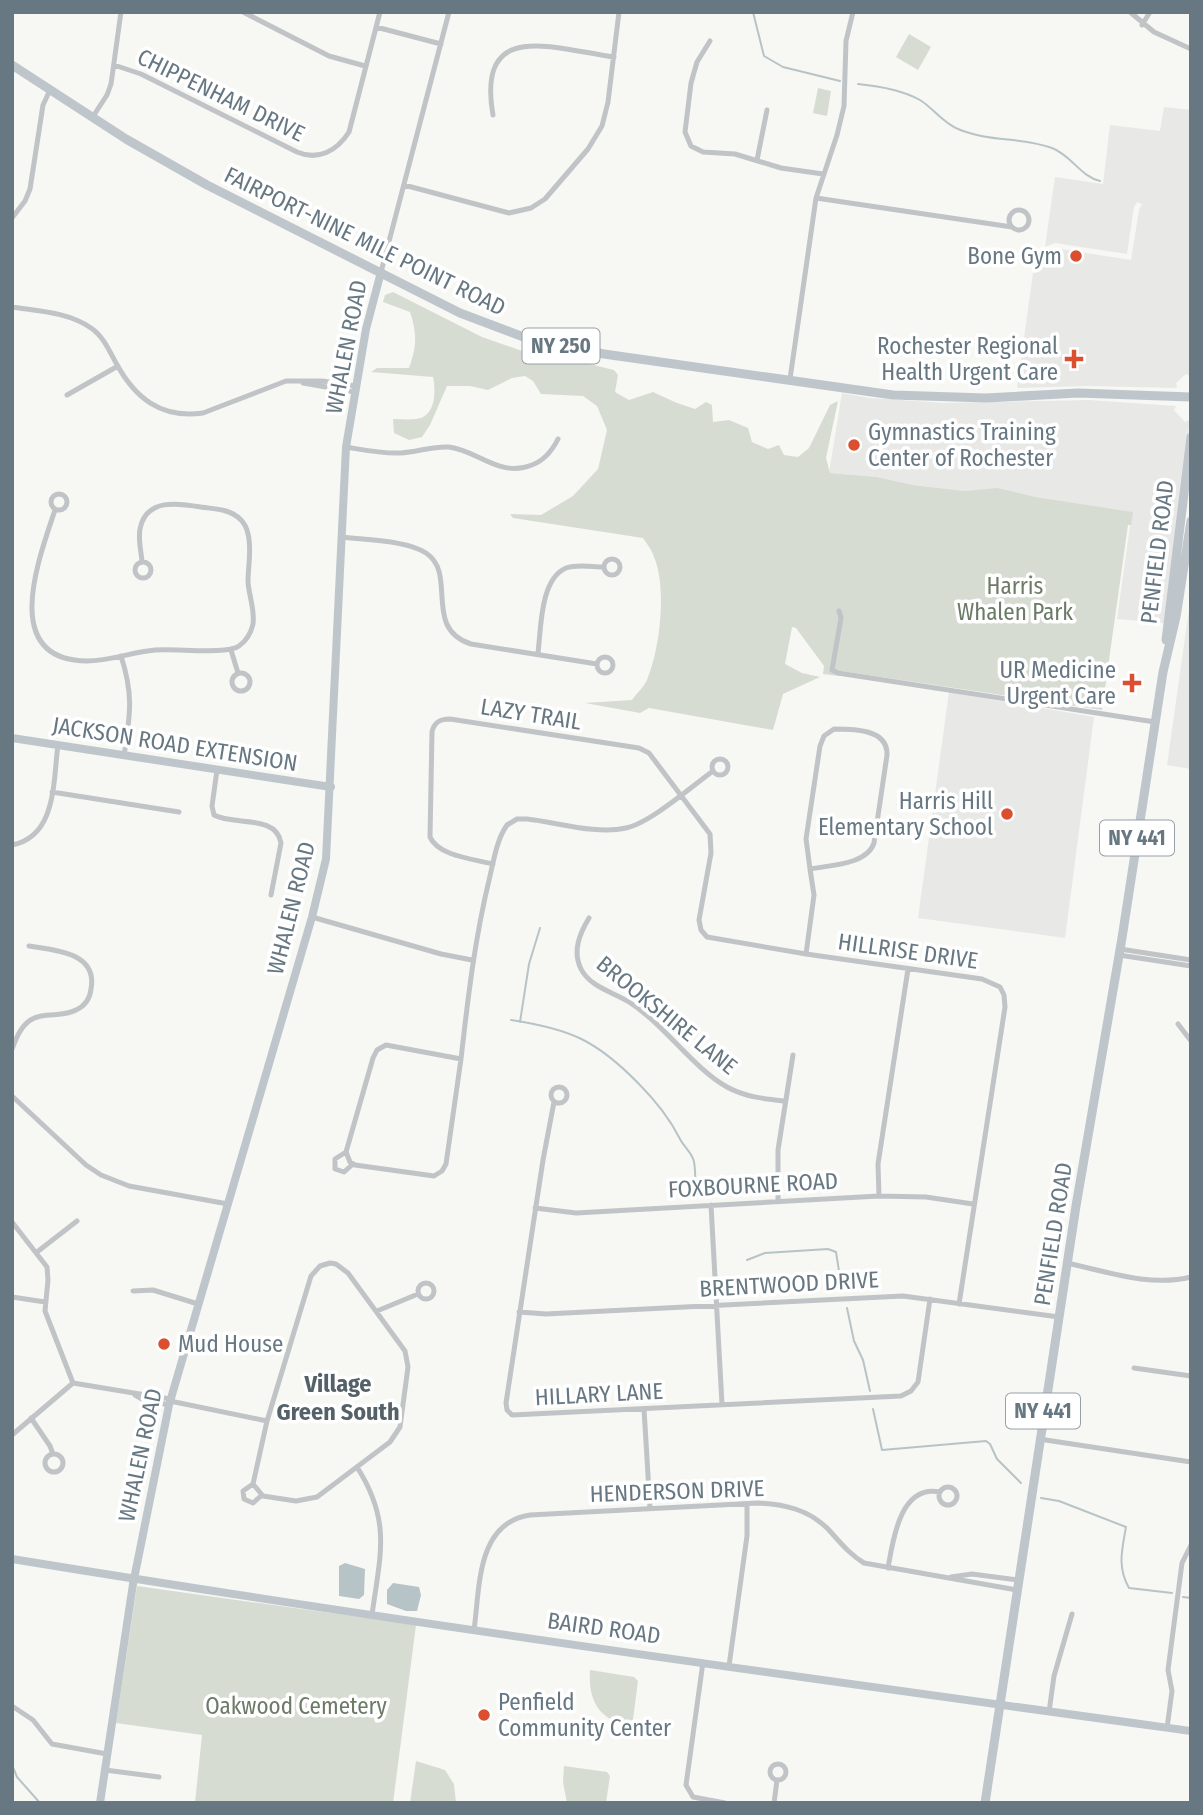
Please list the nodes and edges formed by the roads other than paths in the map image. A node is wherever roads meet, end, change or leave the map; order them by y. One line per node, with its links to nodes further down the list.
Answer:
1 (121, 12): 16 (street)
2 (243, 12): 17 (street)
3 (380, 12): 10 (street, CHIPPENHAM DRIVE)
4 (449, 12): 12 (street, WHALEN ROAD)
5 (620, 12): 14 (street)
6 (853, 12): 23 (street)
7 (1130, 12): 9 (street)
8 (1150, 12): 9 (street)
9 (1142, 25): 13 (street)
10 (376, 27): 12 (street); 17 (street, CHIPPENHAM DRIVE)
11 (709, 41): 22 (street)
12 (441, 44): 24 (street, WHALEN ROAD)
13 (1191, 49)
14 (614, 57): 20 (street); 24 (street)
15 (12, 65): 18 (main road, FAIRPORT-NINE MILE POINT ROAD / NY 250)
16 (114, 65): 17 (street, CHIPPENHAM DRIVE); 21 (street)
17 (365, 65)
18 (50, 90): 21 (main road, FAIRPORT-NINE MILE POINT ROAD / NY 250); 26 (street)
19 (767, 110): 22 (street)
20 (493, 115)
21 (92, 118): 28 (main road, FAIRPORT-NINE MILE POINT ROAD / NY 250)
22 (757, 160): 23 (street)
23 (823, 174): 25 (street)
24 (404, 185): 28 (street, WHALEN ROAD)
25 (816, 198): 27 (street); 31 (street)
26 (12, 218)
27 (1012, 227)
28 (381, 272): 31 (main road, FAIRPORT-NINE MILE POINT ROAD / NY 250); 32 (street, WHALEN ROAD)
29 (12, 307): 30 (street)
30 (118, 366): 32 (street); 33 (street)
31 (790, 379): 34 (main road, FAIRPORT-NINE MILE POINT ROAD / NY 250)
32 (355, 389): 37 (street, WHALEN ROAD)
33 (67, 396)
34 (1191, 397)
35 (1191, 437): 48 (main road, PENFIELD ROAD / NY 441)
36 (558, 439): 37 (street)
37 (346, 447): 40 (street, WHALEN ROAD)
38 (55, 510): 46 (street)
39 (1191, 521): 48 (main road, PENFIELD ROAD / NY 441)
40 (341, 537): 45 (street); 56 (street, WHALEN ROAD)
41 (142, 561): 44 (street)
42 (604, 568): 45 (street)
43 (839, 611): 50 (street)
44 (231, 650): 46 (street); 49 (street)
45 (538, 653): 47 (street)
46 (121, 656): 53 (street)
47 (597, 664)
48 (1163, 672): 50 (main road, PENFIELD ROAD / NY 441)
49 (238, 673)
50 (1155, 722): 68 (main road, PENFIELD ROAD / NY 441)
51 (12, 738): 52 (street, JACKSON ROAD EXTENSION)
52 (58, 745): 53 (street, JACKSON ROAD EXTENSION); 57 (street)
53 (124, 756): 54 (street, JACKSON ROAD EXTENSION)
54 (217, 770): 56 (street, JACKSON ROAD EXTENSION); 64 (street)
55 (713, 771): 58 (street)
56 (331, 787): 65 (street, WHALEN ROAD)
57 (52, 792): 59 (street); 60 (street)
58 (681, 794): 61 (street); 61 (street, LAZY TRAIL); 63 (street, LAZY TRAIL)
59 (180, 812)
60 (12, 845)
61 (493, 864): 70 (street)
62 (810, 869): 62 (street); 69 (street)
63 (704, 889): 69 (street, HILLRISE DRIVE)
64 (271, 895)
65 (312, 917): 70 (street); 86 (street, WHALEN ROAD)
66 (589, 918): 80 (street, BROOKSHIRE LANE)
67 (29, 946): 76 (street)
68 (1119, 952): 71 (street); 72 (street); 93 (main road, PENFIELD ROAD / NY 441)
69 (806, 954): 73 (street, HILLRISE DRIVE)
70 (472, 960): 78 (street)
71 (1191, 960)
72 (1191, 966)
73 (908, 969): 84 (street); 87 (street, HILLRISE DRIVE)
74 (1178, 1024): 75 (street)
75 (1191, 1041)
76 (12, 1049)
77 (793, 1055): 80 (street)
78 (461, 1059): 82 (street); 83 (street)
79 (12, 1096): 86 (street)
80 (785, 1101): 85 (street)
81 (554, 1102): 89 (street, HILLARY LANE)
82 (346, 1152): 83 (street); 83 (street)
83 (353, 1164)
84 (879, 1196): 85 (street, FOXBOURNE ROAD); 87 (street, FOXBOURNE ROAD)
85 (778, 1202): 88 (street, FOXBOURNE ROAD)
86 (228, 1204): 100 (street, WHALEN ROAD)
87 (973, 1204): 101 (street, HILLRISE DRIVE)
88 (710, 1205): 89 (street, FOXBOURNE ROAD); 102 (street)
89 (535, 1208): 104 (street, HILLARY LANE)
90 (77, 1221): 92 (street)
91 (12, 1222): 92 (street)
92 (37, 1252): 99 (street)
93 (1067, 1263): 94 (street); 105 (main road, PENFIELD ROAD / NY 441)
94 (1191, 1277)
95 (133, 1291): 100 (street)
96 (418, 1294): 103 (street)
97 (12, 1297): 99 (street)
98 (930, 1299): 101 (street, BRENTWOOD DRIVE); 102 (street, BRENTWOOD DRIVE); 110 (street, HILLARY LANE)
99 (45, 1302): 108 (street)
100 (198, 1304): 109 (street, WHALEN ROAD)
101 (958, 1304): 105 (street, BRENTWOOD DRIVE)
102 (716, 1306): 104 (street, BRENTWOOD DRIVE); 110 (street)
103 (377, 1311): 113 (street); 118 (street)
104 (519, 1312): 111 (street, HILLARY LANE)
105 (1059, 1317): 115 (main road, PENFIELD ROAD / NY 441)
106 (1134, 1368): 107 (street)
107 (1191, 1376)
108 (73, 1384): 109 (street); 112 (street)
109 (170, 1402): 113 (street); 127 (street, WHALEN ROAD)
110 (722, 1404): 111 (street, HILLARY LANE)
111 (645, 1409): 123 (street)
112 (31, 1418): 114 (street); 116 (street)
113 (267, 1421): 119 (street)
114 (13, 1432)
115 (1039, 1439): 117 (street); 128 (main road, PENFIELD ROAD / NY 441)
116 (53, 1454)
117 (1191, 1462)
118 (357, 1467): 121 (street); 130 (street)
119 (253, 1484): 121 (street); 121 (street)
120 (940, 1492): 126 (street)
121 (262, 1495)
122 (747, 1504): 123 (street, HENDERSON DRIVE); 126 (street, HENDERSON DRIVE); 133 (street)
123 (650, 1508): 131 (street, HENDERSON DRIVE)
124 (1191, 1545): 137 (street)
125 (12, 1559): 127 (street, BAIRD ROAD)
126 (888, 1568): 128 (street, HENDERSON DRIVE)
127 (134, 1579): 130 (street, BAIRD ROAD); 139 (street, WHALEN ROAD)
128 (1018, 1585): 135 (main road, PENFIELD ROAD / NY 441)
129 (1073, 1614): 136 (street)
130 (372, 1615): 131 (street, BAIRD ROAD)
131 (474, 1630): 132 (street, BAIRD ROAD)
132 (703, 1662): 133 (street, BAIRD ROAD); 144 (street)
133 (729, 1665): 135 (street, BAIRD ROAD)
134 (12, 1706): 139 (street)
135 (1001, 1706): 136 (street, BAIRD ROAD); 146 (main road, PENFIELD ROAD / NY 441)
136 (1049, 1712): 137 (street, BAIRD ROAD)
137 (1167, 1728): 138 (street, BAIRD ROAD)
138 (1191, 1731)
139 (107, 1754): 140 (street, WHALEN ROAD)
140 (105, 1770): 141 (street); 143 (street, WHALEN ROAD)
141 (159, 1777)
142 (777, 1780): 145 (street)
143 (100, 1803)
144 (725, 1803)
145 (774, 1803)
146 (985, 1803)

